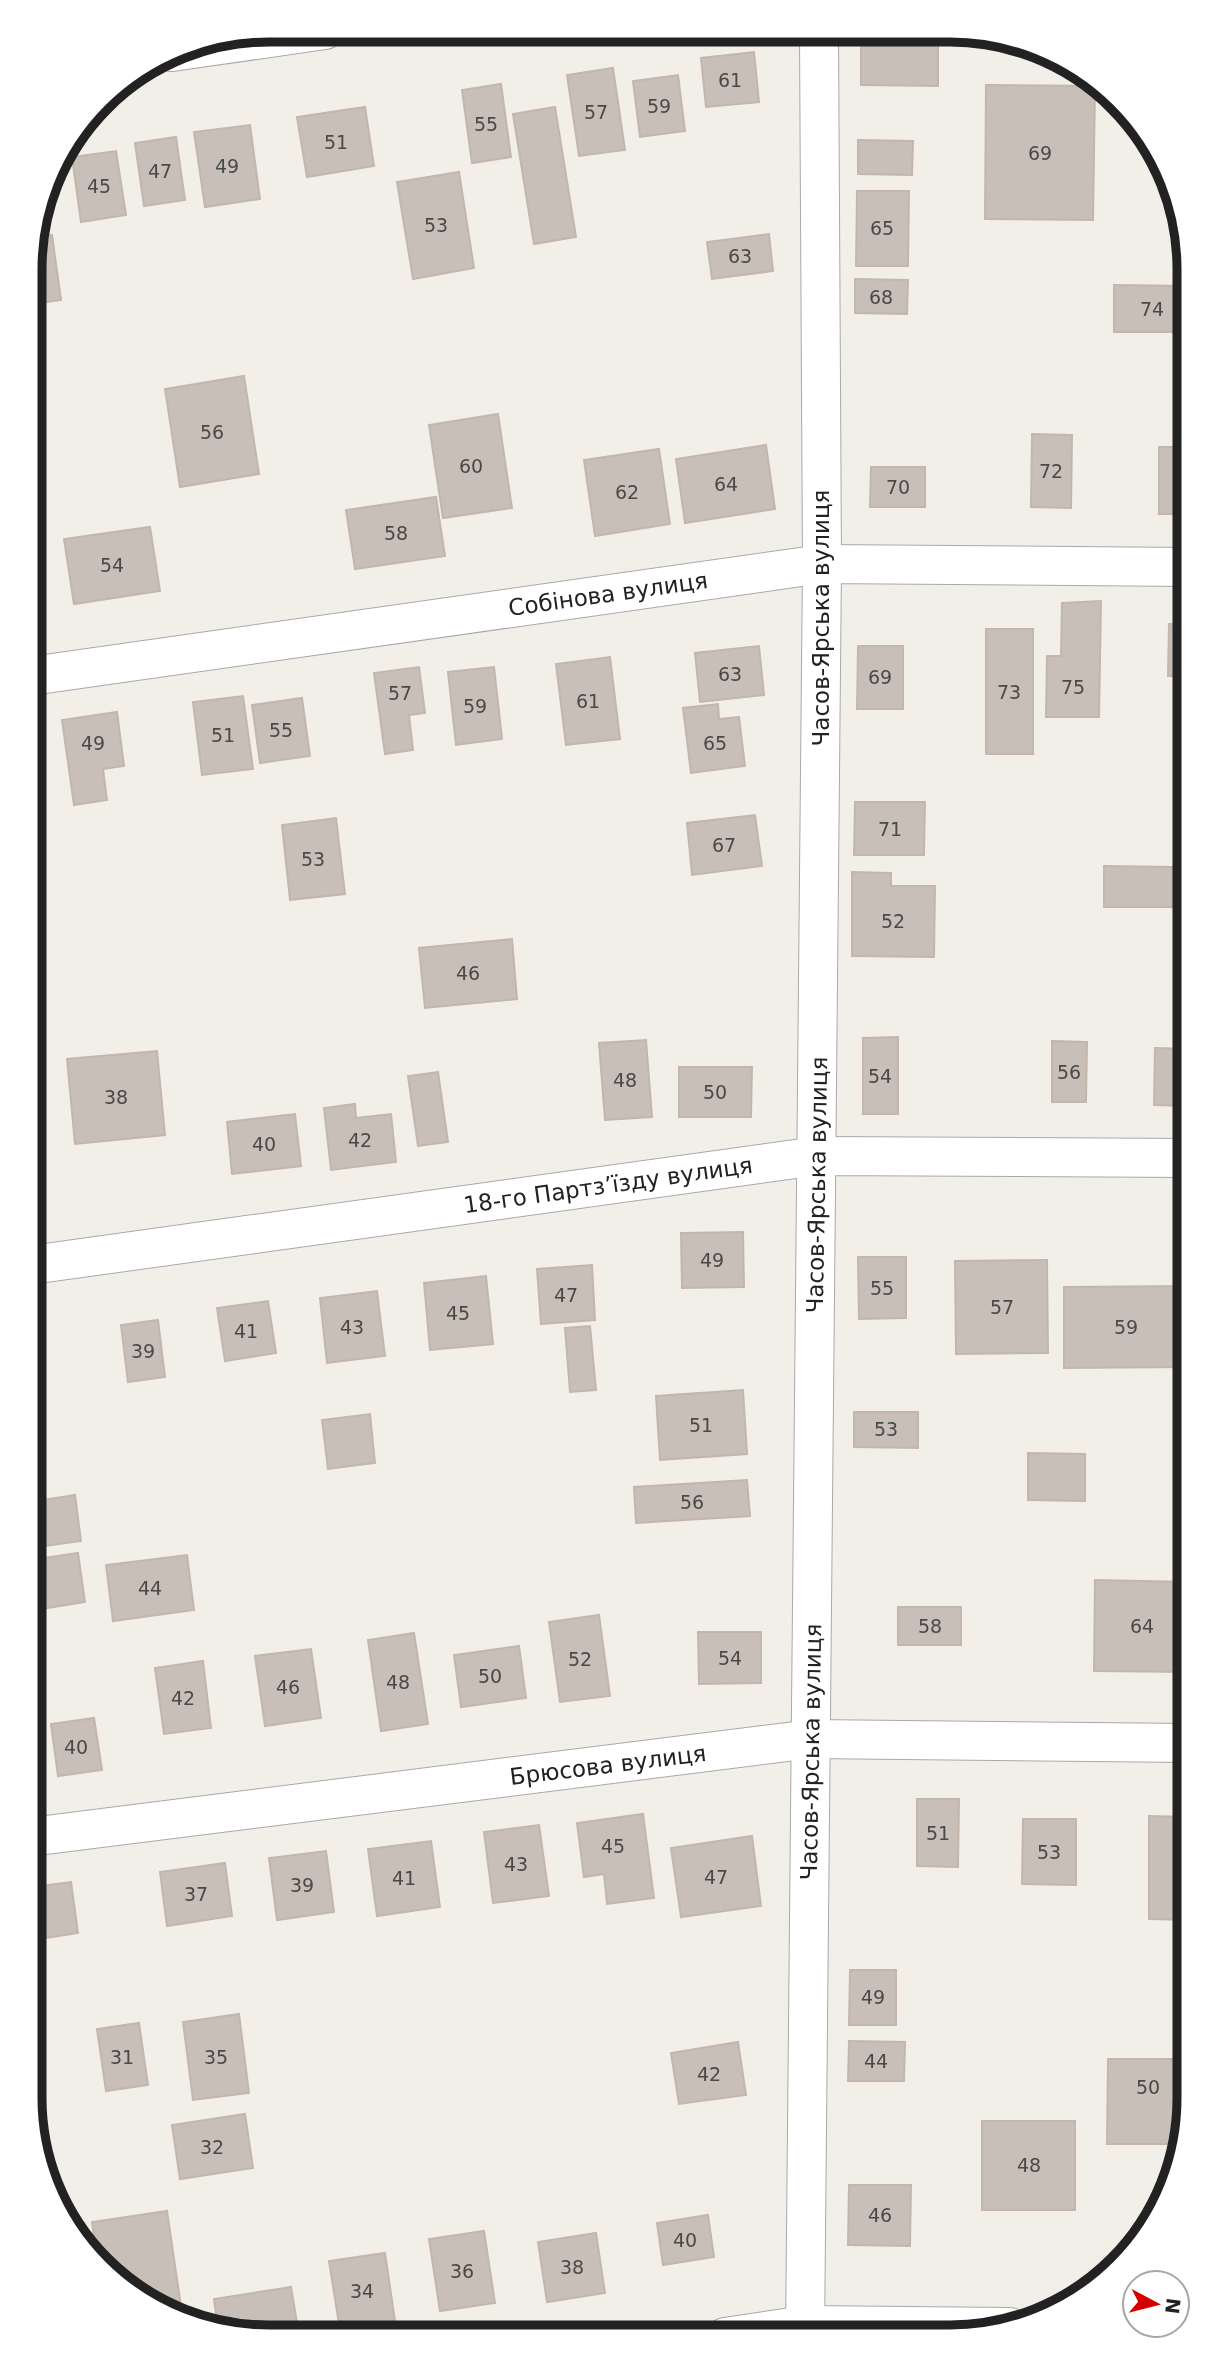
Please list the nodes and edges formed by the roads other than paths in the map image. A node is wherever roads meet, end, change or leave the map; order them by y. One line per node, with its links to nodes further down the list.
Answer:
1 (819, 42): 2 (street, Часов-Ярська вулиця)
2 (822, 564): 3 (street, Собінова вулиця); 4 (street, Собінова вулиця); 5 (street, Часов-Ярська вулиця)
3 (1177, 567)
4 (42, 674)
5 (817, 1156): 6 (street, 18-го Партз’їзду вулиця); 7 (street, 18-го Партз’їзду вулиця); 8 (street, Часов-Ярська вулиця)
6 (1177, 1158)
7 (42, 1263)
8 (811, 1739): 9 (street, Брюсова вулиця); 10 (street, Брюсова вулиця); 11 (street, Часов-Ярська вулиця)
9 (1177, 1743)
10 (42, 1835)
11 (805, 2325)

